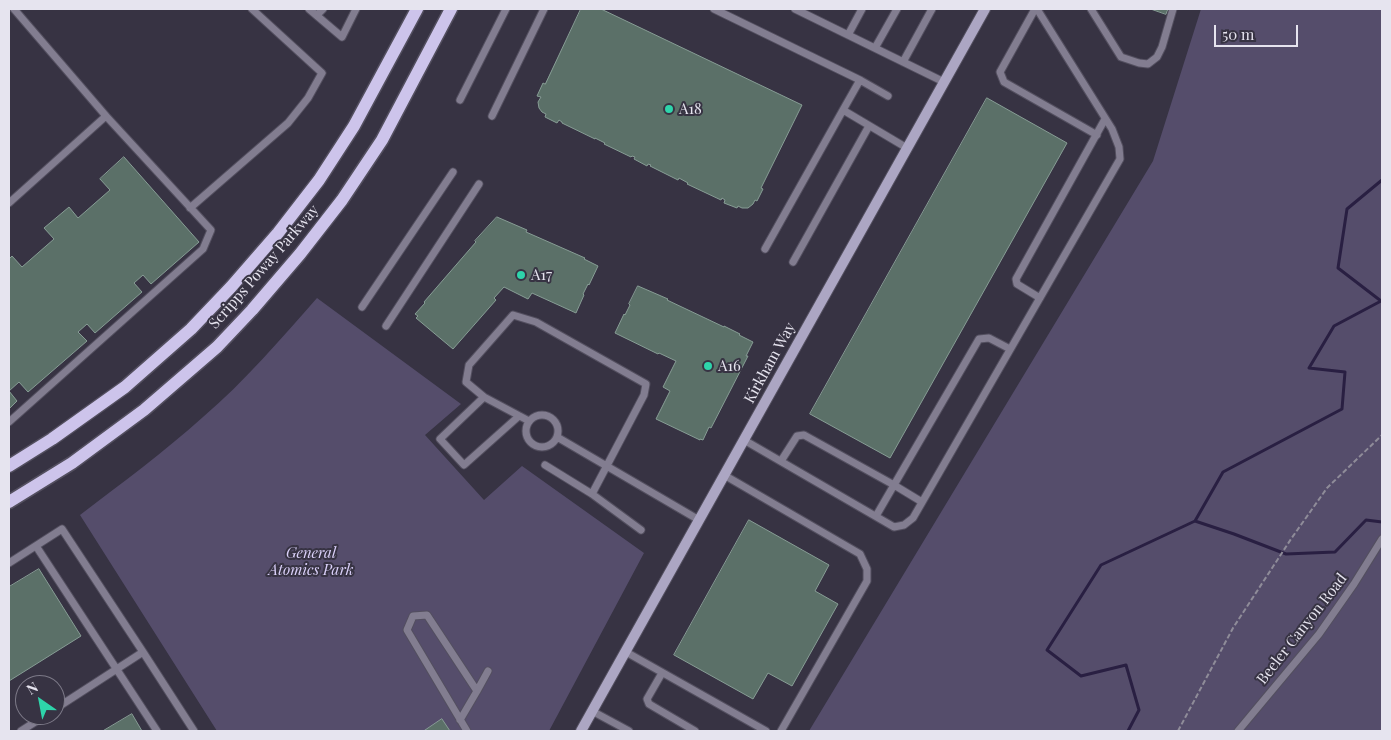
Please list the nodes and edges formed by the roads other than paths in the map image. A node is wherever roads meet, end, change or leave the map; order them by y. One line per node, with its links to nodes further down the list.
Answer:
1 (14, 9): 28 (lane)
2 (252, 9): 37 (lane)
3 (309, 9): 19 (lane)
4 (323, 9): 19 (lane)
5 (356, 9): 19 (lane)
6 (417, 9): 52 (main road, Scripps Poway Parkway)
7 (451, 9): 57 (main road, Scripps Poway Parkway)
8 (506, 9): 26 (lane)
9 (544, 9): 29 (lane)
10 (714, 9): 23 (lane)
11 (795, 9): 20 (lane)
12 (862, 9): 20 (lane)
13 (897, 9): 21 (lane)
14 (932, 9): 22 (lane)
15 (985, 9): 24 (main road, Kirkham Way)
16 (1036, 9): 30 (lane); 32 (lane)
17 (1091, 9): 18 (lane)
18 (1174, 9)
19 (317, 15)
20 (848, 35): 21 (lane)
21 (875, 48): 22 (lane)
22 (903, 62): 24 (lane)
23 (860, 80): 25 (lane); 27 (lane)
24 (944, 82): 33 (main road, Kirkham Way)
25 (888, 96)
26 (460, 100)
27 (843, 110): 31 (lane); 38 (lane)
28 (106, 116): 36 (lane); 37 (lane)
29 (492, 116)
30 (1106, 119): 32 (lane); 40 (lane)
31 (869, 126): 33 (lane); 39 (lane)
32 (1097, 135): 40 (lane)
33 (907, 148): 49 (main road, Kirkham Way)
34 (453, 172): 41 (lane)
35 (479, 184): 42 (lane)
36 (9, 203)
37 (190, 208): 47 (lane)
38 (765, 249)
39 (793, 262)
40 (1040, 298): 43 (lane)
41 (362, 307)
42 (386, 326)
43 (1010, 349): 55 (lane); 58 (lane)
44 (484, 397): 45 (lane); 45 (lane); 53 (lane)
45 (519, 416): 46 (lane)
46 (529, 421): 48 (lane); 48 (lane)
47 (9, 422)
48 (557, 437): 53 (lane)
49 (744, 440): 50 (lane); 54 (main road, Kirkham Way)
50 (781, 461): 55 (lane); 59 (lane)
51 (545, 465): 56 (lane)
52 (9, 466)
53 (607, 466): 56 (lane); 60 (lane)
54 (724, 475): 60 (main road, Kirkham Way); 81 (lane)
55 (894, 485): 58 (lane); 59 (lane)
56 (592, 494): 61 (lane)
57 (9, 502)
58 (922, 502): 59 (lane)
59 (876, 516)
60 (699, 520): 66 (main road, Kirkham Way)
61 (641, 530)
62 (1382, 539): 82 (lane, Beeler Canyon Road)
63 (36, 546): 64 (lane); 65 (lane); 67 (lane)
64 (9, 563)
65 (143, 652): 67 (lane); 75 (lane)
66 (626, 652): 69 (lane); 72 (main road, Kirkham Way)
67 (117, 669): 71 (lane); 74 (lane)
68 (488, 671): 70 (lane)
69 (662, 673): 79 (lane); 80 (lane)
70 (477, 691): 73 (lane); 73 (lane)
71 (65, 703)
72 (592, 712): 77 (main road, Kirkham Way); 78 (lane)
73 (460, 720): 76 (lane)
74 (157, 731)
75 (194, 731)
76 (467, 731)
77 (582, 731)
78 (629, 731)
79 (695, 731)
80 (766, 731)
81 (781, 731)
82 (1238, 731)

